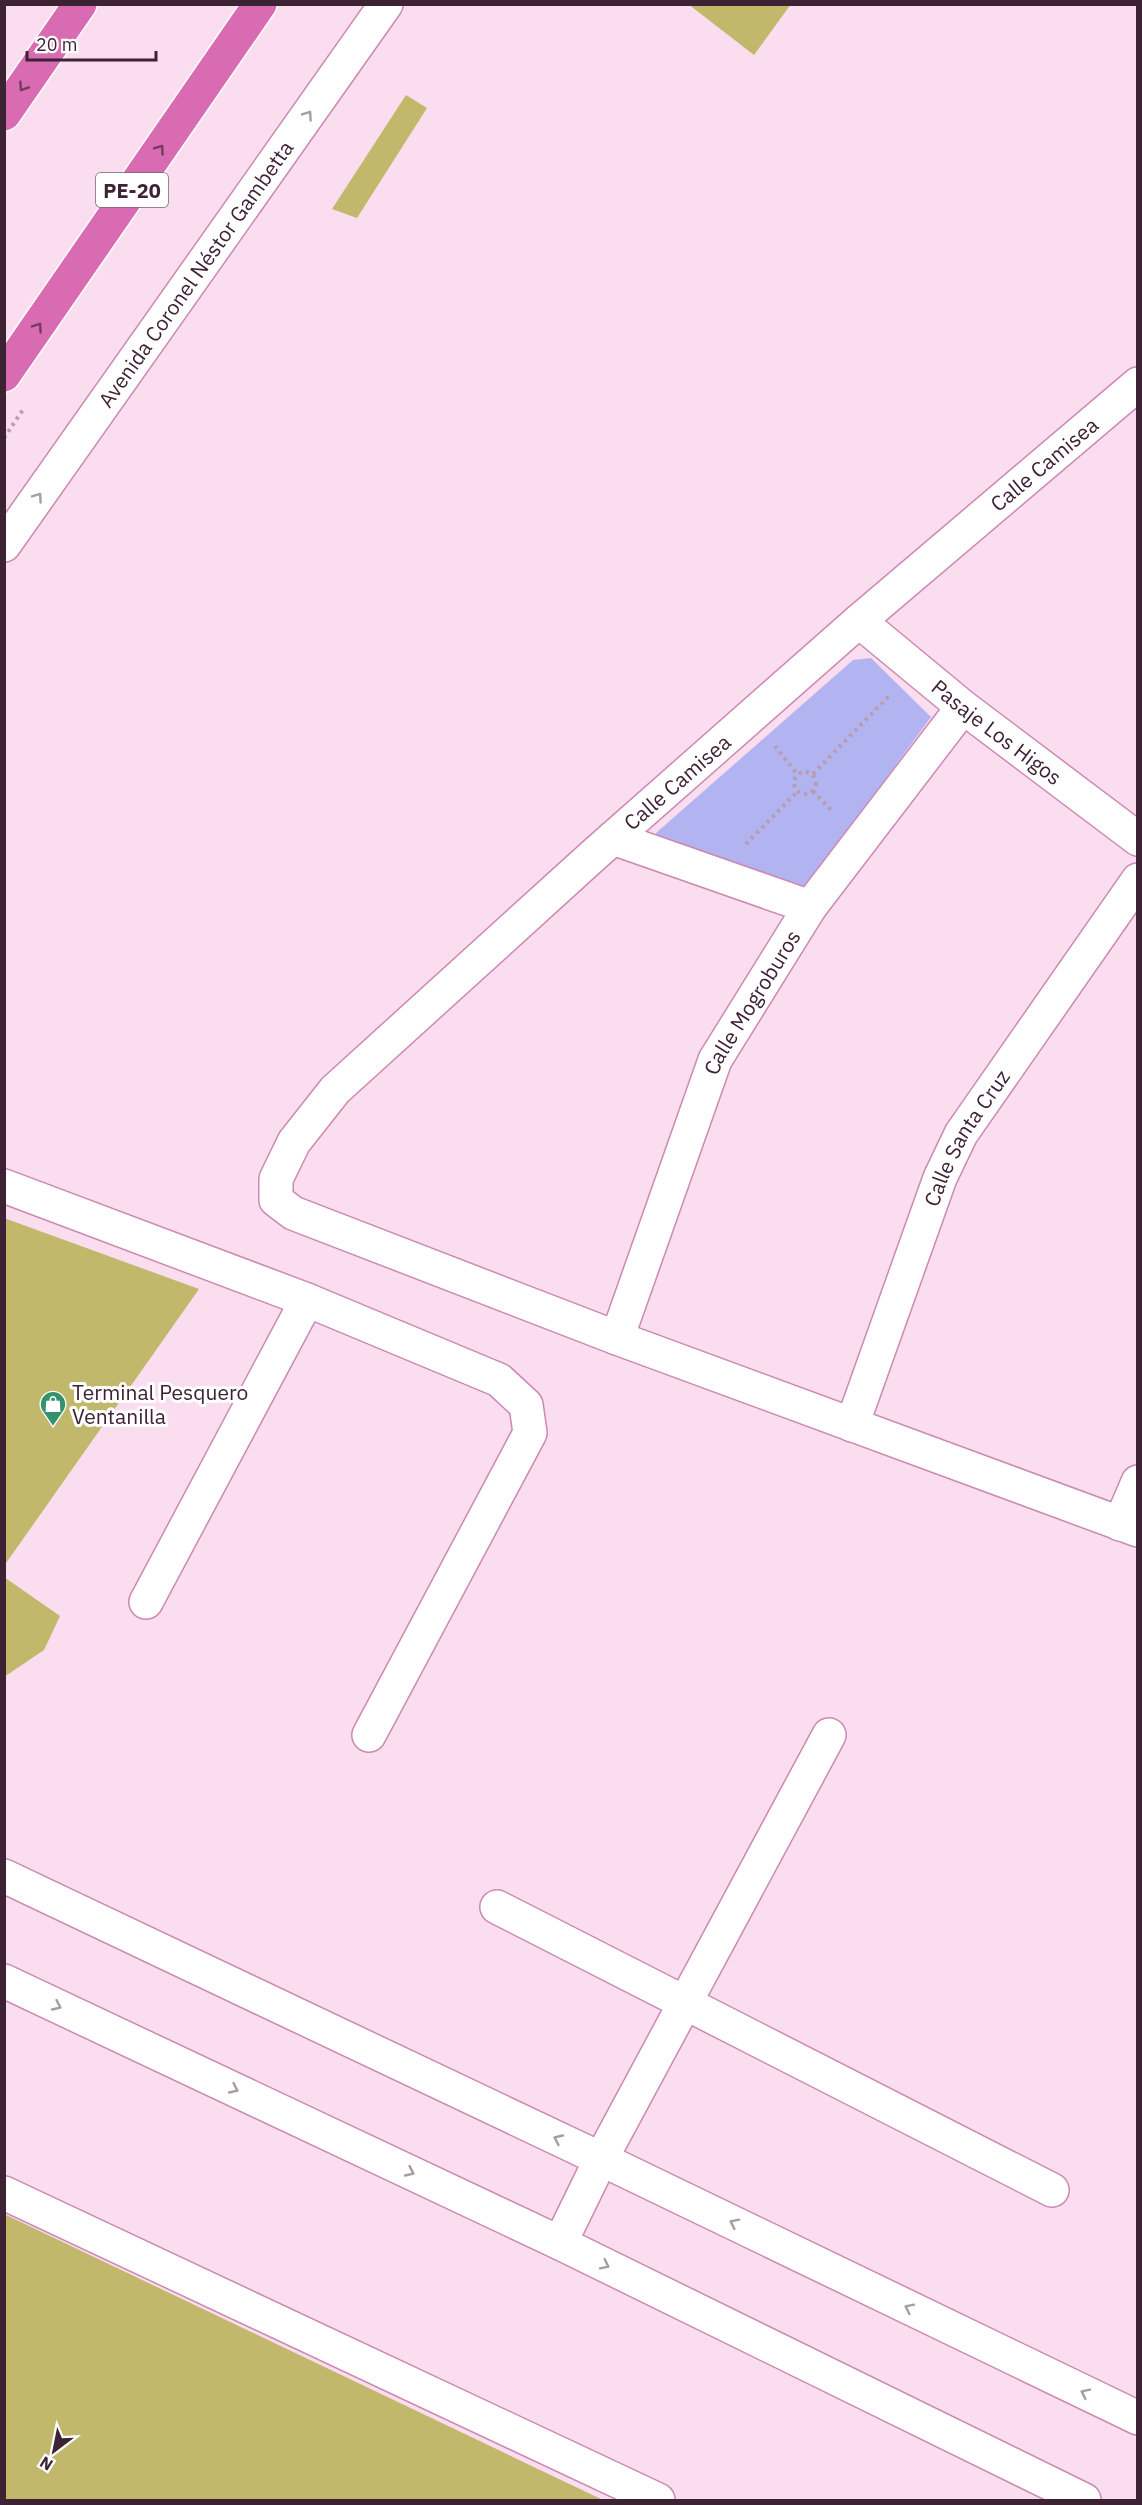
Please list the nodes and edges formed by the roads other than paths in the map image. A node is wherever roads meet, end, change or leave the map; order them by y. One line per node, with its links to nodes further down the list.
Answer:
1 (80, 4): 4 (highway, one-way to 4)
2 (260, 4): 5 (highway, PE-20, one-way to 2)
3 (386, 4): 7 (street, Avenida Coronel Néstor Gambetta, one-way to 3)
4 (4, 114)
5 (4, 375)
6 (1137, 384): 8 (street, Calle Camisea)
7 (4, 545)
8 (859, 621): 9 (street, Pasaje Los Higos); 10 (street, Calle Camisea)
9 (963, 707): 11 (street, Pasaje Los Higos); 13 (street, Calle Mogroburos)
10 (613, 838): 13 (street); 16 (street, Calle Camisea)
11 (1137, 839)
12 (1137, 880): 17 (street, Calle Santa Cruz)
13 (810, 907): 16 (street, Calle Mogroburos)
14 (4, 1186): 15 (street)
15 (308, 1300): 20 (street); 22 (street)
16 (617, 1338): 17 (street)
17 (852, 1425): 19 (street)
18 (1137, 1482): 19 (street)
19 (1129, 1527)
20 (146, 1602)
21 (829, 1734): 26 (street)
22 (369, 1735)
23 (4, 1876): 27 (street, one-way to 23)
24 (496, 1907): 26 (street)
25 (4, 1981): 30 (street, one-way to 30)
26 (684, 2003): 27 (street); 28 (street)
27 (601, 2159): 30 (street); 31 (street, one-way to 27)
28 (1052, 2190)
29 (4, 2193): 32 (street)
30 (560, 2243): 33 (street, one-way to 33)
31 (1137, 2418)
32 (658, 2500)
33 (1084, 2500)

